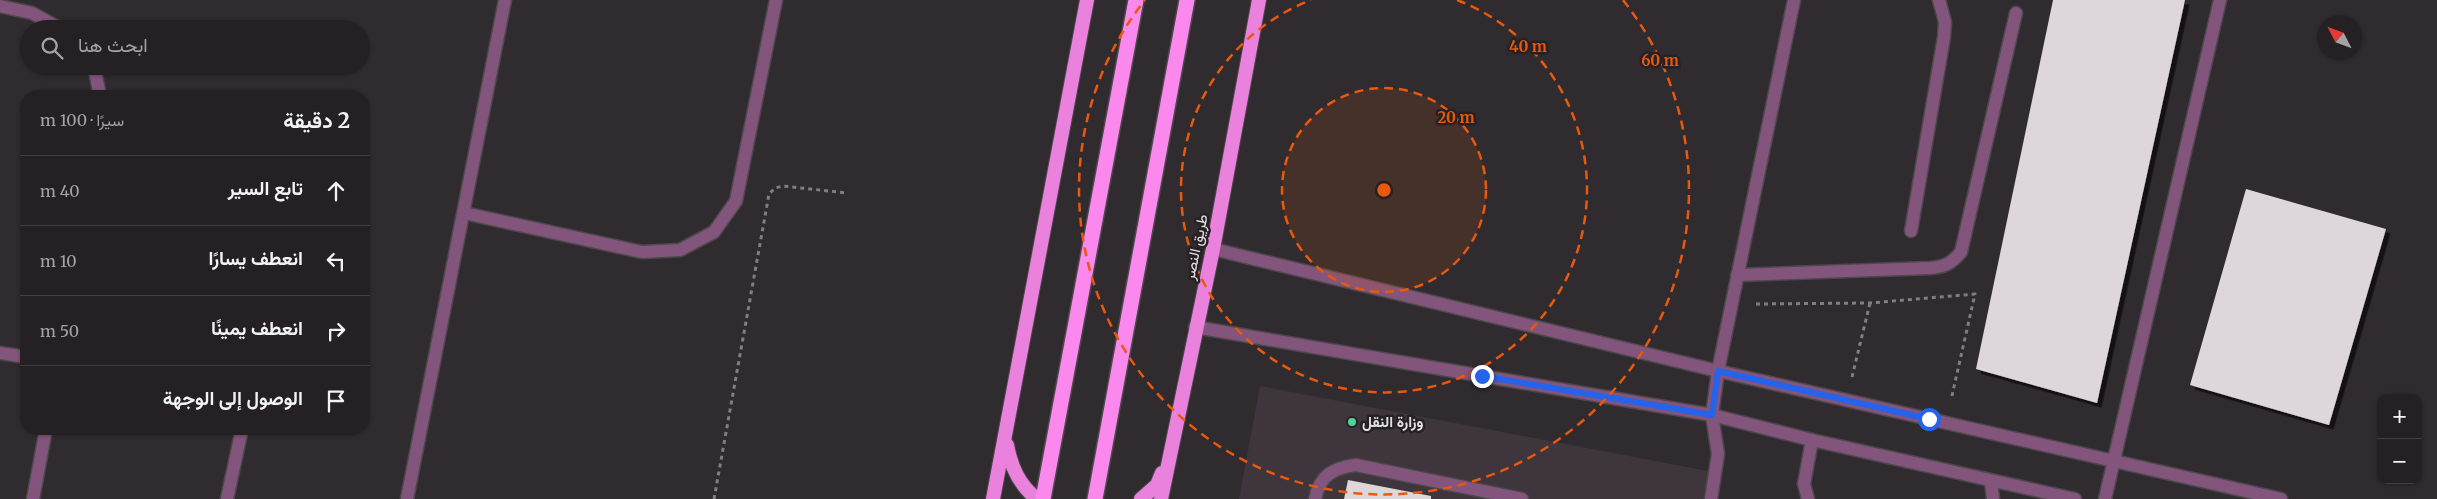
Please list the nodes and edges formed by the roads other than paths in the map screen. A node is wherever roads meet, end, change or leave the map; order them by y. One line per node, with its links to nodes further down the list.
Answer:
1 (505, 0): 15 (street)
2 (776, 0): 15 (street)
3 (1087, 0): 26 (highway)
4 (1136, 0): 36 (highway)
5 (1187, 0): 37 (highway)
6 (1259, 0): 17 (highway, طريق النصر)
7 (1794, 0): 18 (street)
8 (1939, 0): 16 (street)
9 (2220, 0): 29 (street)
10 (0, 6): 12 (street)
11 (2016, 13): 18 (street)
12 (45, 20)
13 (96, 75): 14 (street)
14 (99, 90)
15 (464, 213): 33 (street)
16 (1911, 231)
17 (1213, 249): 19 (highway, طريق النصر); 22 (street)
18 (1737, 275): 22 (street)
19 (1195, 327): 23 (street); 28 (highway, طريق النصر)
20 (0, 353): 21 (street)
21 (20, 355)
22 (1718, 371): 23 (street); 29 (street)
23 (1712, 415): 27 (street); 42 (street)
24 (45, 435): 31 (street)
25 (241, 435): 32 (street)
26 (1005, 436): 34 (highway); 35 (highway)
27 (1812, 440): 30 (street); 43 (street)
28 (1169, 458): 38 (highway); 39 (highway, طريق النصر)
29 (2114, 461): 46 (street); 47 (street)
30 (1991, 481): 44 (street); 45 (street)
31 (33, 499)
32 (227, 499)
33 (407, 499)
34 (993, 499)
35 (1037, 499)
36 (1043, 499)
37 (1095, 499)
38 (1141, 499)
39 (1161, 499)
40 (1315, 499): 41 (street)
41 (1522, 499)
42 (1710, 499)
43 (1808, 499)
44 (1993, 499)
45 (2075, 499)
46 (2105, 499)
47 (2281, 499)

